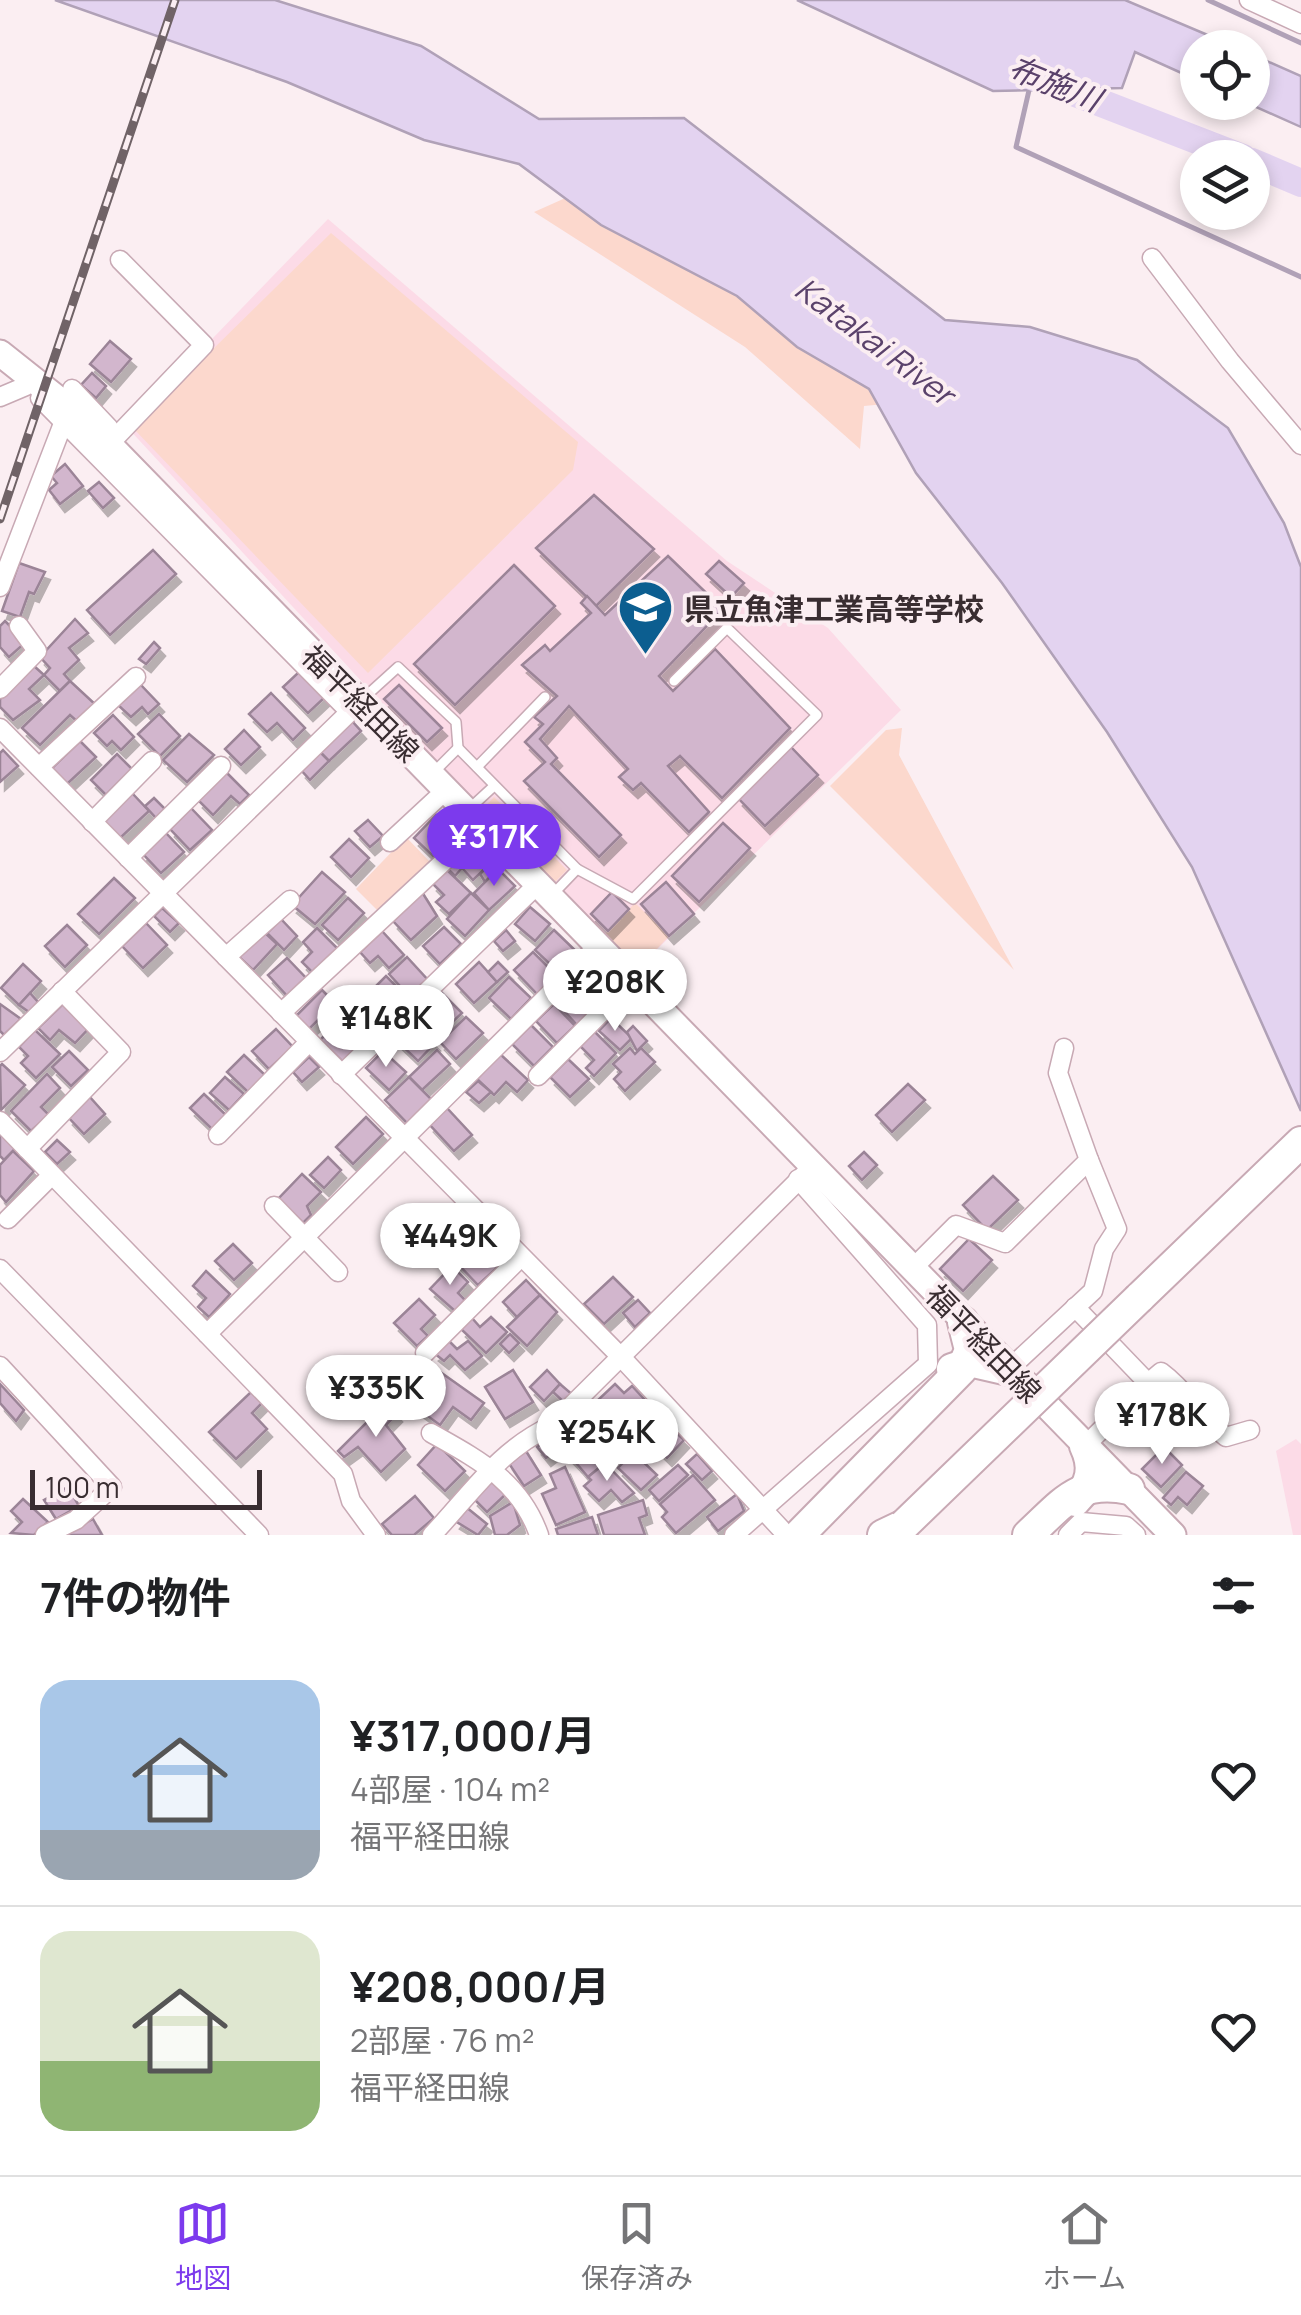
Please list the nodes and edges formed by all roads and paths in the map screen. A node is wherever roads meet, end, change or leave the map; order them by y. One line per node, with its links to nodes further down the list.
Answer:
1 (1249, 0): 2 (street)
2 (1301, 24)
3 (1152, 258): 12 (street)
4 (120, 260): 11 (street)
5 (0, 354): 19 (main road, 福平経田線)
6 (0, 367): 7 (street)
7 (26, 386): 9 (street); 10 (street)
8 (72, 389): 11 (street)
9 (0, 397)
10 (64, 420): 13 (street); 19 (street)
11 (117, 436): 19 (street)
12 (1301, 446)
13 (0, 587)
14 (19, 626): 17 (street)
15 (136, 677): 25 (street)
16 (674, 681): 32 (lane)
17 (0, 689)
18 (545, 696): 24 (lane)
19 (358, 703): 21 (lane); 26 (main road, 福平経田線); 34 (street)
20 (0, 728): 25 (street)
21 (458, 748): 24 (lane); 26 (lane)
22 (152, 762): 29 (street)
23 (221, 766): 31 (street)
24 (477, 767): 27 (lane)
25 (39, 768): 29 (street)
26 (438, 782): 28 (main road, 福平経田線); 30 (street)
27 (494, 786): 28 (lane); 32 (lane)
28 (474, 819): 33 (main road, 福平経田線); 40 (street)
29 (92, 822): 31 (street)
30 (390, 842)
31 (128, 858): 34 (street)
32 (578, 869): 33 (lane)
33 (544, 890): 36 (main road, 福平経田線); 44 (street)
34 (162, 893): 37 (street); 39 (street)
35 (290, 900): 37 (street)
36 (598, 946): 38 (main road, 福平経田線); 48 (street)
37 (226, 957): 40 (street)
38 (632, 981): 45 (street); 52 (main road, 福平経田線)
39 (62, 991): 43 (street); 50 (street)
40 (281, 1014): 41 (street)
41 (308, 1042): 44 (street); 47 (street)
42 (1064, 1048): 51 (street)
43 (0, 1052)
44 (341, 1075): 48 (street)
45 (538, 1076)
46 (0, 1121): 50 (street)
47 (218, 1135)
48 (404, 1139): 57 (street); 58 (street)
49 (1301, 1142): 77 (highway, bridge)
50 (27, 1149): 53 (street)
51 (1090, 1160): 60 (street); 62 (street)
52 (806, 1173): 54 (main road, 福平経田線); 65 (street); 75 (street)
53 (52, 1175): 56 (street); 63 (street)
54 (838, 1193): 60 (main road, 福平経田線); 66 (main road, 福平経田線)
55 (274, 1206): 57 (street)
56 (8, 1219)
57 (305, 1237): 61 (street); 63 (street)
58 (521, 1257): 64 (street); 65 (street)
59 (0, 1268): 79 (street)
60 (912, 1269): 66 (main road, 福平経田線)
61 (338, 1272)
62 (1075, 1307): 66 (street); 68 (street)
63 (207, 1334): 80 (street)
64 (424, 1352)
65 (621, 1357): 69 (street); 73 (street)
66 (973, 1357): 74 (main road, 福平経田線); 76 (highway)
67 (0, 1366): 78 (street)
68 (1148, 1382): 70 (street); 74 (street)
69 (664, 1404): 72 (street); 75 (street)
70 (1250, 1430)
71 (431, 1433): 73 (street)
72 (614, 1454)
73 (492, 1467): 81 (street); 82 (street)
74 (1095, 1479): 84 (highway); 85 (highway); 88 (main road, 福平経田線); 89 (main road, 福平経田線)
75 (760, 1509): 76 (street); 83 (street)
76 (790, 1533)
77 (895, 1533)
78 (45, 1535)
79 (259, 1535)
80 (376, 1535)
81 (432, 1535)
82 (539, 1535)
83 (734, 1535)
84 (1028, 1535)
85 (1038, 1535)
86 (1068, 1535): 87 (street)
87 (1136, 1535)
88 (1164, 1535)
89 (1173, 1535)

